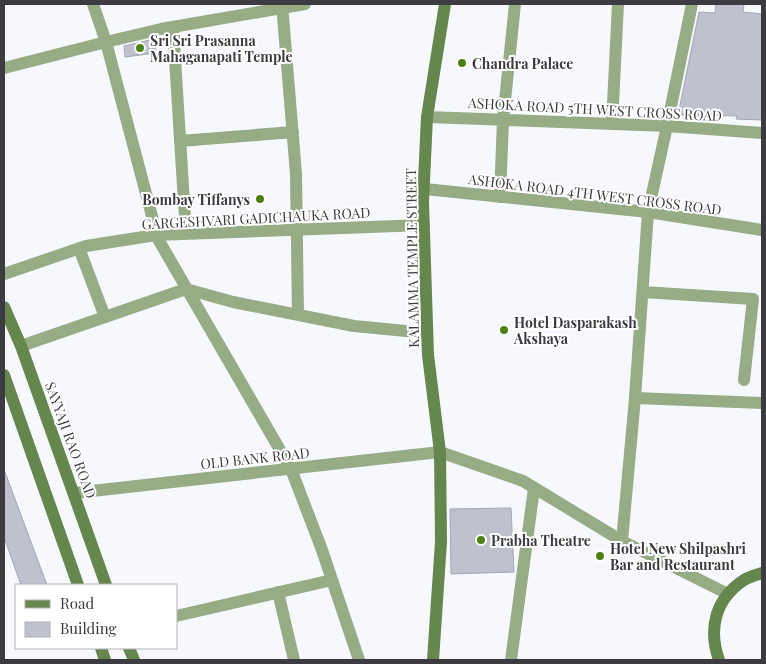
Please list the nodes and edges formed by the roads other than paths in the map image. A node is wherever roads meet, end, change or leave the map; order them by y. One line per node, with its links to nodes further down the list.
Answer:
1 (93, 4): 9 (street)
2 (305, 4): 7 (street)
3 (445, 4): 11 (street, KALAMMA TEMPLE STREET)
4 (515, 4): 12 (street)
5 (618, 4): 13 (street)
6 (692, 4): 14 (street)
7 (283, 6): 8 (street); 15 (street)
8 (173, 27): 9 (street); 17 (street)
9 (106, 42): 10 (street); 25 (street)
10 (4, 68)
11 (427, 117): 12 (street, ASHOKA ROAD 5TH WEST CROSS ROAD); 18 (street, KALAMMA TEMPLE STREET)
12 (503, 120): 13 (street, ASHOKA ROAD 5TH WEST CROSS ROAD); 19 (street)
13 (612, 124): 14 (street, ASHOKA ROAD 5TH WEST CROSS ROAD)
14 (667, 126): 16 (street, ASHOKA ROAD 5TH WEST CROSS ROAD); 20 (street)
15 (293, 132): 17 (street); 22 (street)
16 (762, 133)
17 (180, 141): 24 (street)
18 (425, 188): 19 (street, ASHOKA ROAD 4TH WEST CROSS ROAD); 21 (street, KALAMMA TEMPLE STREET)
19 (500, 196): 20 (street, ASHOKA ROAD 4TH WEST CROSS ROAD)
20 (648, 212): 23 (street, ASHOKA ROAD 4TH WEST CROSS ROAD); 29 (street)
21 (424, 225): 22 (street, GARGESHVARI GADICHAUKA ROAD); 34 (street, KALAMMA TEMPLE STREET)
22 (297, 230): 24 (street, GARGESHVARI GADICHAUKA ROAD); 31 (street)
23 (762, 230)
24 (186, 234): 25 (street, GARGESHVARI GADICHAUKA ROAD)
25 (156, 235): 26 (street, GARGESHVARI GADICHAUKA ROAD); 28 (street)
26 (79, 248): 27 (street, GARGESHVARI GADICHAUKA ROAD); 32 (street)
27 (4, 274)
28 (186, 289): 31 (street); 32 (street); 41 (street)
29 (642, 292): 33 (street); 38 (street)
30 (4, 307): 35 (street, SAYYAJI RAO ROAD)
31 (298, 315): 34 (street)
32 (105, 317): 35 (street)
33 (756, 322): 37 (street)
34 (427, 333): 40 (street, KALAMMA TEMPLE STREET)
35 (20, 346): 43 (street, SAYYAJI RAO ROAD)
36 (4, 375): 47 (street)
37 (744, 380)
38 (635, 398): 39 (street); 44 (street)
39 (762, 403)
40 (440, 452): 41 (street, OLD BANK ROAD); 42 (street); 54 (street, KALAMMA TEMPLE STREET)
41 (291, 469): 43 (street, OLD BANK ROAD); 46 (street)
42 (534, 488): 44 (street); 55 (street)
43 (74, 493): 48 (street, SAYYAJI RAO ROAD)
44 (622, 541): 50 (street)
45 (762, 573): 50 (street)
46 (332, 580): 49 (street); 53 (street)
47 (78, 584)
48 (106, 584)
49 (278, 592): 51 (street); 52 (street)
50 (728, 594): 56 (street)
51 (178, 616)
52 (294, 660)
53 (359, 660)
54 (433, 660)
55 (511, 660)
56 (719, 660)

